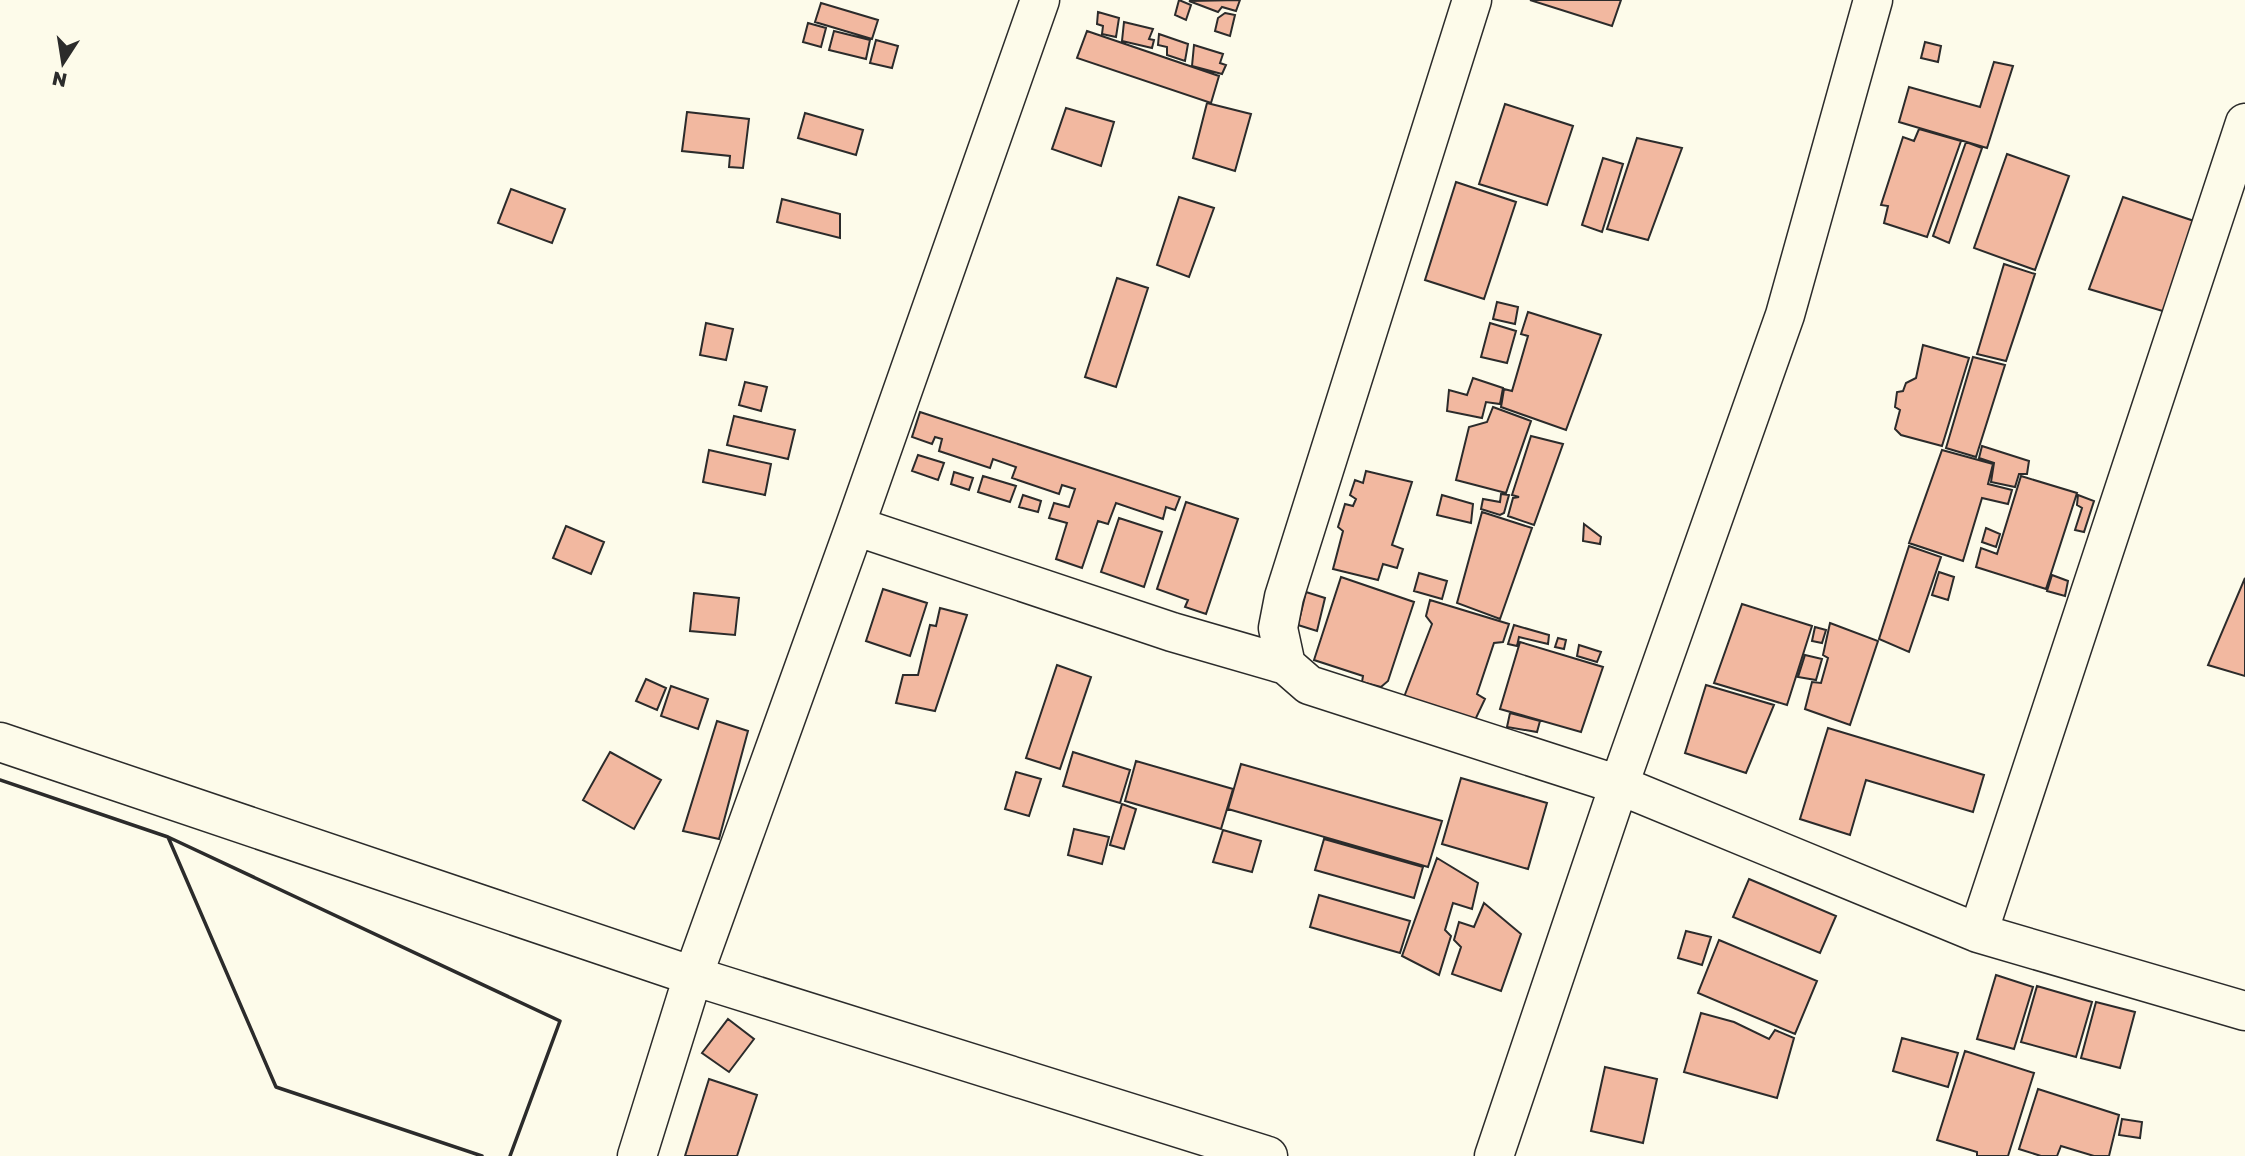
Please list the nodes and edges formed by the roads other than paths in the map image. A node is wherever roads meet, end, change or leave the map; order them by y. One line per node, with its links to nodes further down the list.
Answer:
1 (1040, 0): 5 (street)
2 (1472, 0): 6 (street)
3 (1873, 0): 8 (street)
4 (2245, 123): 9 (street)
5 (856, 526): 6 (street); 10 (street)
6 (1286, 666): 8 (street)
7 (0, 742): 10 (street)
8 (1619, 785): 9 (street); 14 (street)
9 (1978, 933): 11 (street)
10 (693, 976): 12 (street); 13 (street)
11 (2245, 1011)
12 (637, 1156)
13 (1268, 1156)
14 (1494, 1156)

